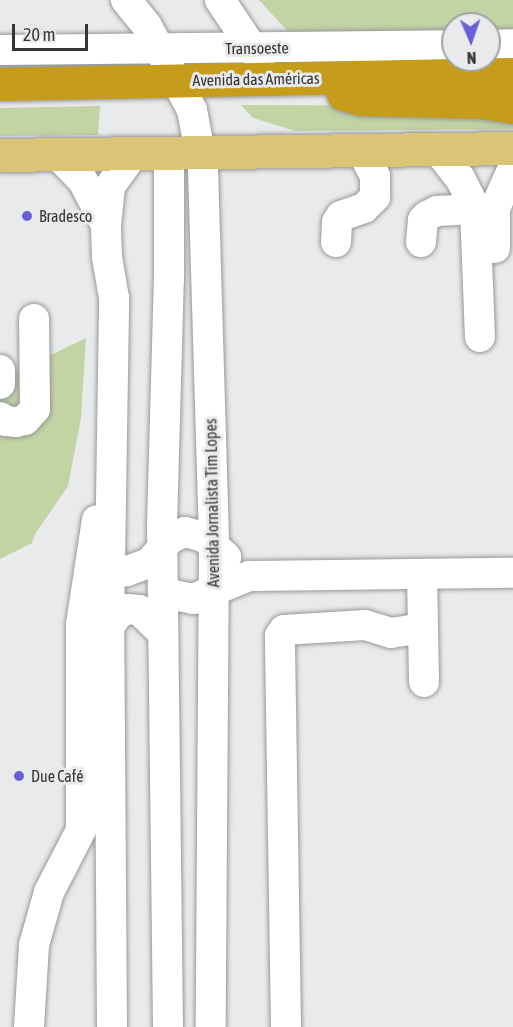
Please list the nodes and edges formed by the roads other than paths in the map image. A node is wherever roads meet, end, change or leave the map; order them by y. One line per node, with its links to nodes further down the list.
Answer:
1 (126, 0): 5 (street, Avenida Jornalista Tim Lopes)
2 (220, 0): 6 (street)
3 (441, 45): 6 (street, Transoeste)
4 (8, 48): 5 (street, Transoeste)
5 (160, 49): 6 (street, Transoeste); 9 (street, Avenida Jornalista Tim Lopes)
6 (252, 49): 8 (street)
7 (513, 74): 8 (highway, Avenida das Américas)
8 (288, 78): 9 (highway, Avenida das Américas); 11 (highway)
9 (178, 81): 10 (highway, Avenida das Américas); 16 (street, Avenida Jornalista Tim Lopes)
10 (0, 84)
11 (513, 107)
12 (513, 148): 13 (main road)
13 (437, 149): 14 (main road); 21 (street)
14 (361, 150): 16 (main road); 23 (street)
15 (169, 153): 16 (main road); 18 (main road); 26 (street)
16 (202, 153): 25 (street, Avenida Jornalista Tim Lopes)
17 (57, 154): 18 (main road); 19 (main road); 22 (street)
18 (133, 154): 22 (street)
19 (0, 155)
20 (513, 168): 21 (street)
21 (485, 208): 24 (street); 28 (street)
22 (106, 225): 34 (street)
23 (336, 242)
24 (421, 242)
25 (206, 275): 26 (street); 32 (street, Avenida Jornalista Tim Lopes)
26 (169, 279): 33 (street)
27 (34, 319): 31 (street)
28 (488, 337)
29 (0, 370): 30 (street)
30 (0, 384)
31 (0, 417)
32 (214, 548): 33 (street); 37 (street); 39 (street, Avenida Jornalista Tim Lopes)
33 (162, 549): 34 (street); 38 (street)
34 (100, 573): 40 (street); 44 (street)
35 (513, 573): 36 (street)
36 (422, 575): 37 (street); 41 (street)
37 (249, 576): 39 (street)
38 (163, 588): 39 (street); 42 (street)
39 (215, 588): 48 (street, Avenida Jornalista Tim Lopes)
40 (109, 627): 42 (street); 44 (street)
41 (423, 628): 43 (street); 49 (street)
42 (163, 633): 47 (street)
43 (424, 682)
44 (95, 813): 45 (street); 46 (street)
45 (29, 1027)
46 (112, 1027)
47 (168, 1027)
48 (211, 1027)
49 (286, 1027)

